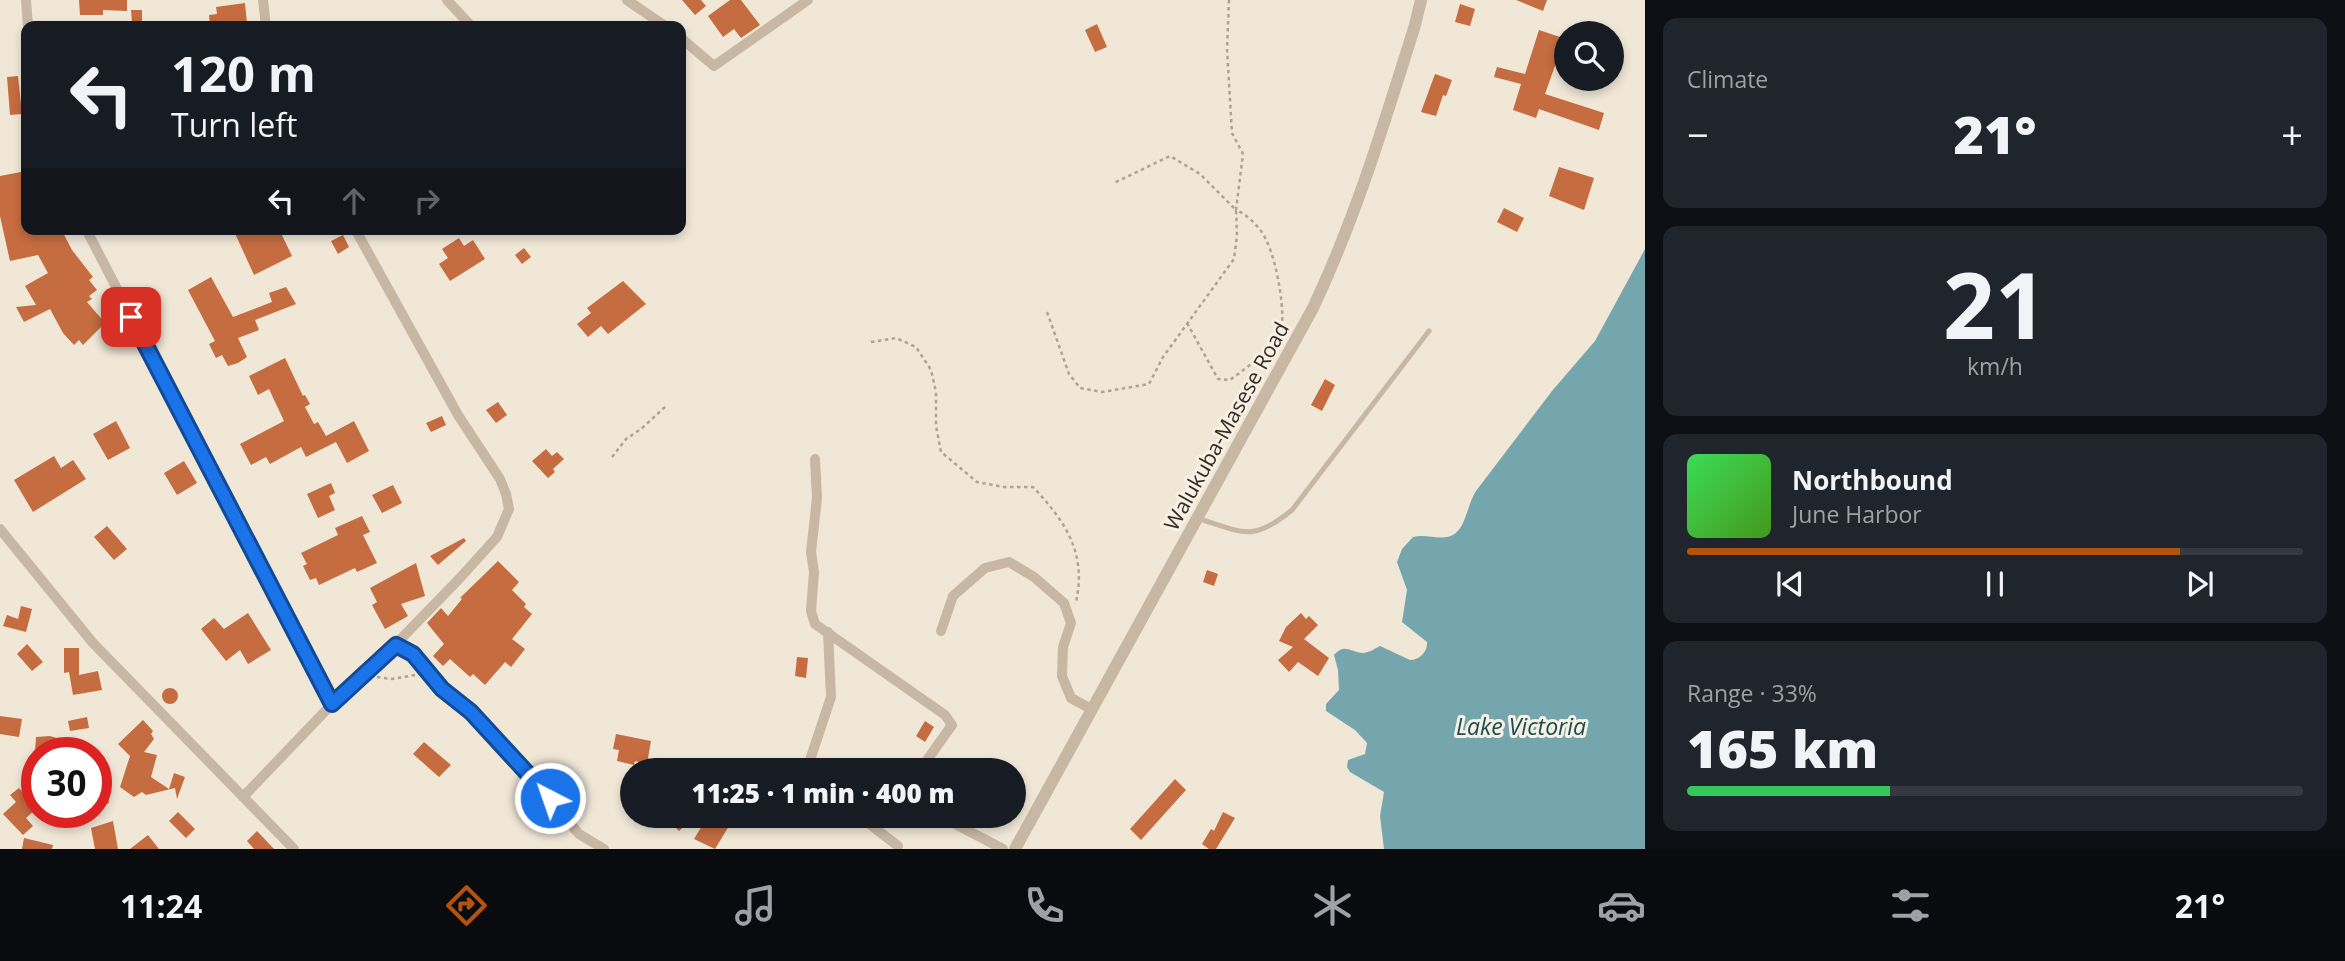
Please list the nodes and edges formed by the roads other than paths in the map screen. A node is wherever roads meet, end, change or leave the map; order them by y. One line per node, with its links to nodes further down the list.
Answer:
1 (26, 0): 7 (street)
2 (263, 0): 8 (street)
3 (447, 0): 9 (street)
4 (628, 0): 10 (street)
5 (808, 0): 11 (street)
6 (1421, 0): 16 (street, Walukuba-Masese Road)
7 (28, 21)
8 (265, 21)
9 (466, 21)
10 (658, 21)
11 (686, 42)
12 (89, 235): 21 (street)
13 (358, 235): 20 (street)
14 (1429, 331): 16 (lane)
15 (815, 459): 19 (street)
16 (1196, 518): 22 (street, Walukuba-Masese Road)
17 (0, 529): 25 (street)
18 (941, 631): 22 (street)
19 (828, 632): 23 (street); 24 (street)
20 (396, 645): 21 (street); 30 (street)
21 (332, 704): 25 (street)
22 (1091, 709): 32 (street, Walukuba-Masese Road)
23 (811, 758)
24 (928, 758)
25 (243, 797): 29 (street)
26 (875, 828): 28 (street)
27 (963, 828): 31 (street)
28 (898, 846)
29 (294, 849)
30 (604, 849)
31 (1003, 849)
32 (1015, 849)

